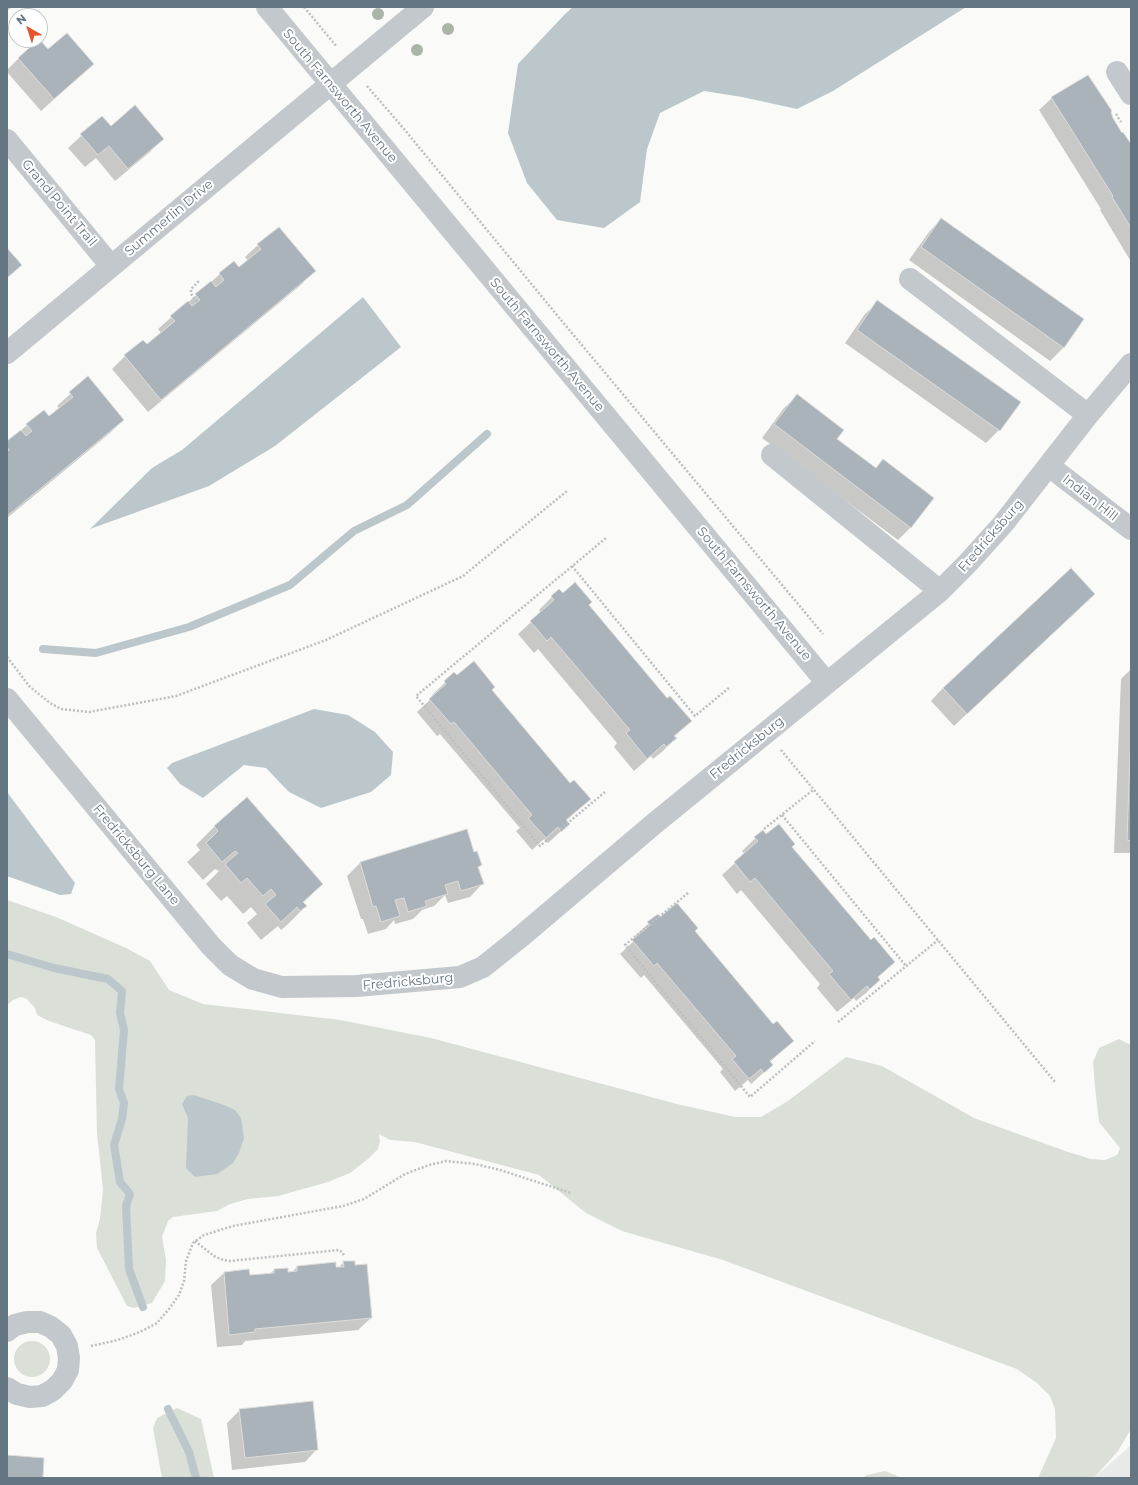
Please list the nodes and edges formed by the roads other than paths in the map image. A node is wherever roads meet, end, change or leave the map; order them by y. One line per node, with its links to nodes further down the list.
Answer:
1 (267, 7): 4 (street, South Farnsworth Avenue)
2 (423, 7): 4 (street, Summerlin Drive)
3 (1117, 72): 5 (street)
4 (330, 84): 7 (street, Summerlin Drive); 16 (street, South Farnsworth Avenue)
5 (1131, 94)
6 (7, 140): 7 (street, Grand Point Trail)
7 (111, 266): 9 (street, Summerlin Drive)
8 (910, 279): 11 (street)
9 (7, 353)
10 (1131, 364): 11 (street, Fredricksburg)
11 (1088, 414): 13 (street, Fredricksburg)
12 (772, 455): 15 (street)
13 (1049, 466): 14 (street, Indian Hill); 15 (street, Fredricksburg)
14 (1131, 529)
15 (940, 591): 16 (street, Fredricksburg)
16 (827, 683): 18 (street, Fredricksburg)
17 (7, 699): 18 (street, Fredricksburg Lane)
18 (282, 987)
19 (7, 1331): 20 (street)
20 (7, 1388)

